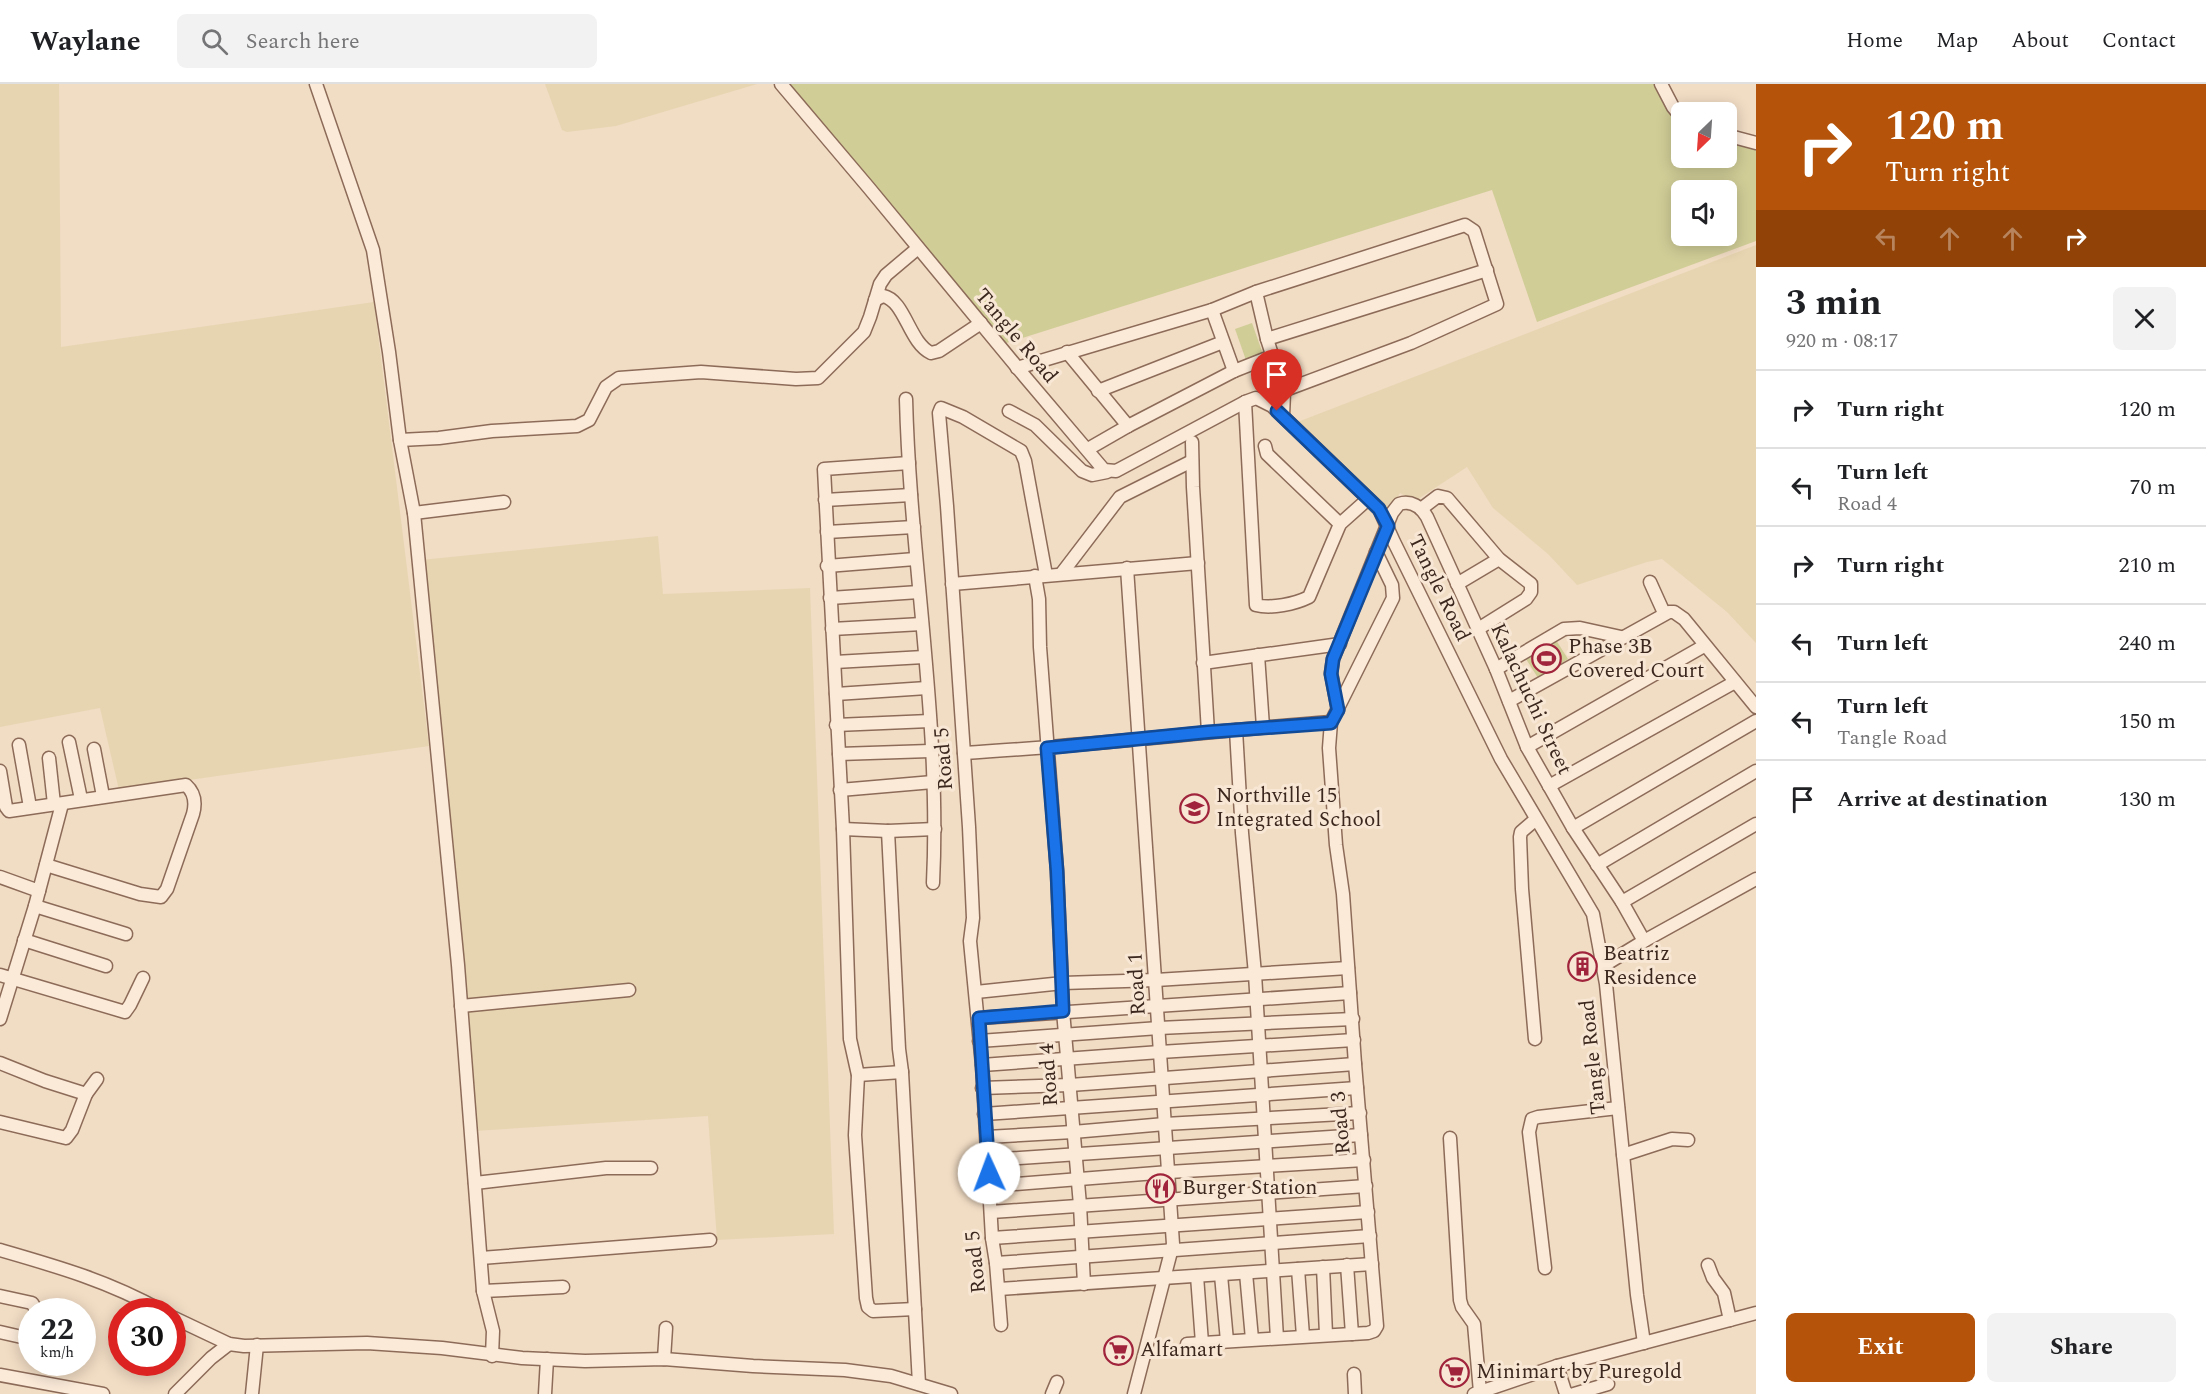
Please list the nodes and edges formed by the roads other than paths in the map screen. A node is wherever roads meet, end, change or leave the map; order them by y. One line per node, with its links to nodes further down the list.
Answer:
1 (316, 84): 27 (street)
2 (781, 84): 7 (street, Tangle Road)
3 (1661, 84): 4 (street)
4 (1671, 103)
5 (1737, 138): 6 (street)
6 (1756, 142)
7 (918, 248): 10 (street); 12 (street, Tangle Road)
8 (1487, 270): 9 (street); 13 (street); 20 (street)
9 (1256, 292): 11 (street); 13 (street)
10 (875, 300): 12 (street); 27 (street)
11 (1212, 310): 14 (street); 15 (street)
12 (981, 323): 17 (street, Tangle Road)
13 (1267, 339): 16 (street)
14 (1223, 342): 18 (street); 19 (street)
15 (1067, 352): 17 (street); 19 (street)
16 (1272, 356): 18 (street); 20 (street)
17 (1017, 368): 29 (street, Tangle Road)
18 (1234, 371): 26 (street)
19 (1098, 391): 26 (street)
20 (1284, 392): 22 (street); 25 (street)
21 (906, 399): 33 (street)
22 (1261, 399): 23 (street); 25 (street, Tangle Road)
23 (1245, 402): 34 (street); 41 (street)
24 (1009, 411): 31 (street)
25 (1283, 416): 36 (street, Tangle Road)
26 (1128, 426): 29 (street)
27 (400, 440): 40 (street)
28 (1192, 442): 32 (street)
29 (1085, 446): 31 (street); 34 (street, Tangle Road)
30 (1265, 446): 41 (street)
31 (1070, 460): 34 (street)
32 (1192, 461): 48 (street); 51 (street)
33 (909, 463): 35 (street); 37 (street)
34 (1107, 471)
35 (911, 495): 37 (street); 43 (street)
36 (1368, 499): 41 (street); 42 (street, Tangle Road)
37 (825, 500): 44 (street)
38 (504, 502): 40 (street)
39 (1421, 509): 42 (street); 46 (street); 55 (street, Kalachuchi Street)
40 (414, 513): 132 (street)
41 (1340, 524)
42 (1388, 526): 45 (street); 102 (street, Tangle Road)
43 (914, 527): 44 (street); 47 (street)
44 (827, 532): 49 (street)
45 (1376, 552): 63 (street); 75 (street)
46 (1499, 559): 55 (street); 61 (street)
47 (915, 560): 49 (street); 56 (street)
48 (1198, 563): 50 (street); 68 (street)
49 (827, 566): 57 (street)
50 (1127, 568): 51 (street); 83 (street, Road 1)
51 (1062, 573): 52 (street)
52 (1040, 575): 54 (street); 54 (street, Road 5); 87 (street, Road 4)
53 (1650, 582): 58 (street)
54 (952, 584): 90 (street, Road 5)
55 (1457, 584): 61 (street, Kalachuchi Street)
56 (919, 592): 57 (street); 59 (street)
57 (830, 598): 60 (street)
58 (1664, 613): 62 (street); 64 (street)
59 (922, 624): 60 (street); 66 (street)
60 (832, 629): 67 (street)
61 (1478, 629): 69 (street, Kalachuchi Street)
62 (1621, 637): 69 (street); 73 (street)
63 (1340, 644): 65 (street); 75 (street)
64 (1704, 646): 70 (street); 86 (street)
65 (1258, 655): 68 (street); 80 (street)
66 (924, 657): 67 (street); 71 (street)
67 (835, 662): 72 (street)
68 (1203, 663): 82 (street)
69 (1496, 669): 73 (street, Kalachuchi Street)
70 (1735, 682): 74 (street); 96 (street)
71 (927, 688): 72 (street); 76 (street)
72 (836, 694): 79 (street)
73 (1509, 701): 86 (street, Kalachuchi Street)
74 (1756, 707)
75 (1338, 710): 78 (street)
76 (930, 721): 79 (street); 89 (street)
77 (1756, 721): 104 (street)
78 (1331, 723): 80 (street); 121 (street, Road 3)
79 (836, 725): 91 (street)
80 (1263, 727): 81 (street)
81 (1236, 730): 82 (street); 122 (street)
82 (1208, 732): 83 (street)
83 (1140, 740): 87 (street); 126 (street, Road 1)
84 (69, 742): 99 (street)
85 (19, 745): 101 (street)
86 (1527, 747): 96 (street, Kalachuchi Street)
87 (1047, 748): 90 (street); 127 (street, Road 4)
88 (94, 749): 98 (street)
89 (930, 751): 91 (street); 95 (street)
90 (964, 753): 129 (street, Road 5)
91 (839, 754): 97 (street)
92 (49, 758): 100 (street)
93 (0, 771): 101 (street)
94 (1756, 771): 108 (street)
95 (933, 782): 97 (street); 106 (street)
96 (1549, 786): 104 (street, Kalachuchi Street)
97 (840, 790): 105 (street)
98 (103, 796): 99 (street); 109 (street)
99 (81, 799): 100 (street)
100 (58, 804): 101 (street); 109 (street)
101 (30, 807)
102 (1535, 820): 120 (street, Tangle Road); 141 (street)
103 (1756, 824): 114 (street)
104 (1573, 828): 108 (street, Kalachuchi Street)
105 (843, 829): 107 (street); 152 (street)
106 (935, 829): 107 (street); 112 (street)
107 (888, 831): 151 (street)
108 (1597, 864): 114 (street, Kalachuchi Street)
109 (46, 865): 113 (street)
110 (0, 877): 113 (street)
111 (1756, 879): 118 (street)
112 (933, 883)
113 (39, 891): 115 (street)
114 (1622, 902): 118 (street, Kalachuchi Street)
115 (35, 906): 116 (street); 117 (street)
116 (126, 934)
117 (24, 940): 119 (street); 125 (street)
118 (1644, 941): 120 (street)
119 (106, 966)
120 (1603, 966): 162 (street, Tangle Road)
121 (1348, 968): 122 (street); 130 (street, Road 3)
122 (1255, 974): 126 (street); 131 (street)
123 (0, 975): 125 (street)
124 (143, 978): 125 (street)
125 (13, 980): 135 (street)
126 (1156, 980): 127 (street); 133 (street, Road 1)
127 (1063, 983): 129 (street); 134 (street, Road 4)
128 (629, 990): 132 (street)
129 (976, 992): 136 (street, Road 5)
130 (1350, 993): 131 (street); 137 (street, Road 3)
131 (1257, 998): 133 (street); 138 (street)
132 (461, 1006): 183 (street)
133 (1158, 1006): 134 (street); 139 (street, Road 1)
134 (1063, 1011): 136 (street); 140 (street, Road 4)
135 (0, 1018)
136 (979, 1018): 143 (street, Road 5)
137 (1353, 1019): 138 (street); 142 (street, Road 3)
138 (1258, 1024): 139 (street); 144 (street)
139 (1159, 1028): 140 (street); 145 (street, Road 1)
140 (1066, 1034): 143 (street); 146 (street, Road 4)
141 (1535, 1039)
142 (1354, 1040): 144 (street); 148 (street, Road 3)
143 (979, 1041): 149 (street, Road 5)
144 (1260, 1047): 145 (street); 150 (street)
145 (1161, 1052): 146 (street); 153 (street, Road 1)
146 (1068, 1059): 149 (street); 155 (street, Road 4)
147 (0, 1063): 158 (street)
148 (1355, 1064): 150 (street); 157 (street, Road 3)
149 (982, 1065): 156 (street, Road 5)
150 (1261, 1070): 153 (street); 159 (street)
151 (902, 1072): 152 (street); 221 (street)
152 (858, 1075): 221 (street)
153 (1162, 1077): 155 (street); 160 (street, Road 1)
154 (97, 1079): 158 (street)
155 (1070, 1085): 156 (street); 161 (street, Road 4)
156 (982, 1088): 164 (street, Road 5)
157 (1357, 1088): 159 (street); 163 (street, Road 3)
158 (87, 1094): 166 (street)
159 (1262, 1094): 160 (street); 165 (street)
160 (1163, 1101): 161 (street); 167 (street, Road 1)
161 (1071, 1108): 164 (street); 168 (street, Road 4)
162 (1618, 1108): 175 (street, Tangle Road); 207 (street)
163 (1360, 1113): 165 (street); 169 (street, Road 3)
164 (984, 1114): 170 (street, Road 5)
165 (1263, 1118): 167 (street); 173 (street)
166 (0, 1122)
167 (1165, 1124): 168 (street); 174 (street, Road 1)
168 (1073, 1132): 170 (street); 176 (street, Road 4)
169 (1361, 1135): 173 (street); 178 (street, Road 3)
170 (987, 1137): 177 (street, Road 5)
171 (1450, 1138): 249 (street)
172 (1688, 1140): 175 (street)
173 (1266, 1142): 174 (street); 179 (street)
174 (1168, 1149): 176 (street); 181 (street, Road 1)
175 (1623, 1155): 236 (street, Tangle Road)
176 (1075, 1156): 177 (street); 182 (street, Road 4)
177 (989, 1160): 184 (street, Road 5)
178 (1364, 1160): 179 (street); 185 (street, Road 3)
179 (1267, 1166): 181 (street); 186 (street)
180 (651, 1168): 183 (street)
181 (1169, 1172): 182 (street); 187 (street, Road 1)
182 (1076, 1180): 184 (street); 188 (street, Road 4)
183 (475, 1183): 201 (street)
184 (989, 1186): 189 (street, Road 5)
185 (1366, 1186): 186 (street); 190 (street, Road 3)
186 (1269, 1192): 187 (street); 191 (street)
187 (1171, 1200): 188 (street); 192 (street, Road 1)
188 (1080, 1205): 189 (street); 193 (street, Road 4)
189 (991, 1212): 195 (street, Road 5)
190 (1368, 1212): 191 (street); 194 (street, Road 3)
191 (1270, 1218): 192 (street); 197 (street)
192 (1172, 1227): 193 (street); 199 (street, Road 1)
193 (1081, 1233): 195 (street); 200 (street, Road 4)
194 (1370, 1236): 197 (street); 203 (street, Road 3)
195 (992, 1238): 202 (street, Road 5)
196 (710, 1240): 201 (street)
197 (1271, 1243): 199 (street); 209 (street)
198 (0, 1250): 219 (street)
199 (1171, 1251): 200 (street); 213 (street, Road 1)
200 (1082, 1257): 202 (street); 214 (street, Road 4)
201 (480, 1258): 217 (street)
202 (996, 1263): 216 (street, Road 5)
203 (1372, 1264): 204 (street); 229 (street, Road 3)
204 (1347, 1265): 206 (street); 229 (street)
205 (1708, 1265): 223 (street)
206 (1323, 1267): 208 (street); 228 (street)
207 (1545, 1268)
208 (1298, 1269): 209 (street); 231 (street)
209 (1272, 1270): 210 (street); 232 (street)
210 (1246, 1273): 211 (street); 233 (street)
211 (1221, 1275): 212 (street); 234 (street)
212 (1197, 1276): 213 (street); 235 (street)
213 (1165, 1278): 214 (street); 256 (street, Road 1)
214 (1084, 1284): 216 (street)
215 (563, 1287): 217 (street)
216 (999, 1288): 225 (street, Road 5)
217 (483, 1292): 240 (street)
218 (0, 1296): 220 (street)
219 (136, 1298)
220 (18, 1300)
221 (915, 1309): 247 (street)
222 (1756, 1313): 223 (street)
223 (1730, 1320): 236 (street)
224 (186, 1324): 237 (street)
225 (1001, 1325)
226 (666, 1328): 242 (street)
227 (0, 1332): 230 (street)
228 (1326, 1334): 229 (street, Road 3); 231 (street, Road 3)
229 (1352, 1334)
230 (18, 1336)
231 (1303, 1336): 232 (street, Road 3)
232 (1277, 1338): 233 (street, Road 3)
233 (1252, 1339): 234 (street, Road 3)
234 (1227, 1341): 235 (street, Road 3)
235 (1202, 1343): 238 (street, Road 3)
236 (1644, 1343): 243 (street)
237 (230, 1344): 239 (street); 251 (street)
238 (1187, 1344)
239 (257, 1346): 240 (street); 252 (street)
240 (492, 1356): 241 (street)
241 (547, 1359): 242 (street); 253 (street)
242 (664, 1359): 247 (street)
243 (1557, 1366): 249 (street); 258 (street)
244 (1353, 1374): 257 (street)
245 (0, 1375): 250 (street)
246 (1057, 1382): 255 (street)
247 (919, 1383): 254 (street)
248 (1608, 1384): 259 (street)
249 (1477, 1393)
250 (103, 1394)
251 (175, 1394)
252 (252, 1394)
253 (545, 1394)
254 (951, 1394)
255 (1052, 1394)
256 (1134, 1394)
257 (1355, 1394)
258 (1568, 1394)
259 (1574, 1394)

